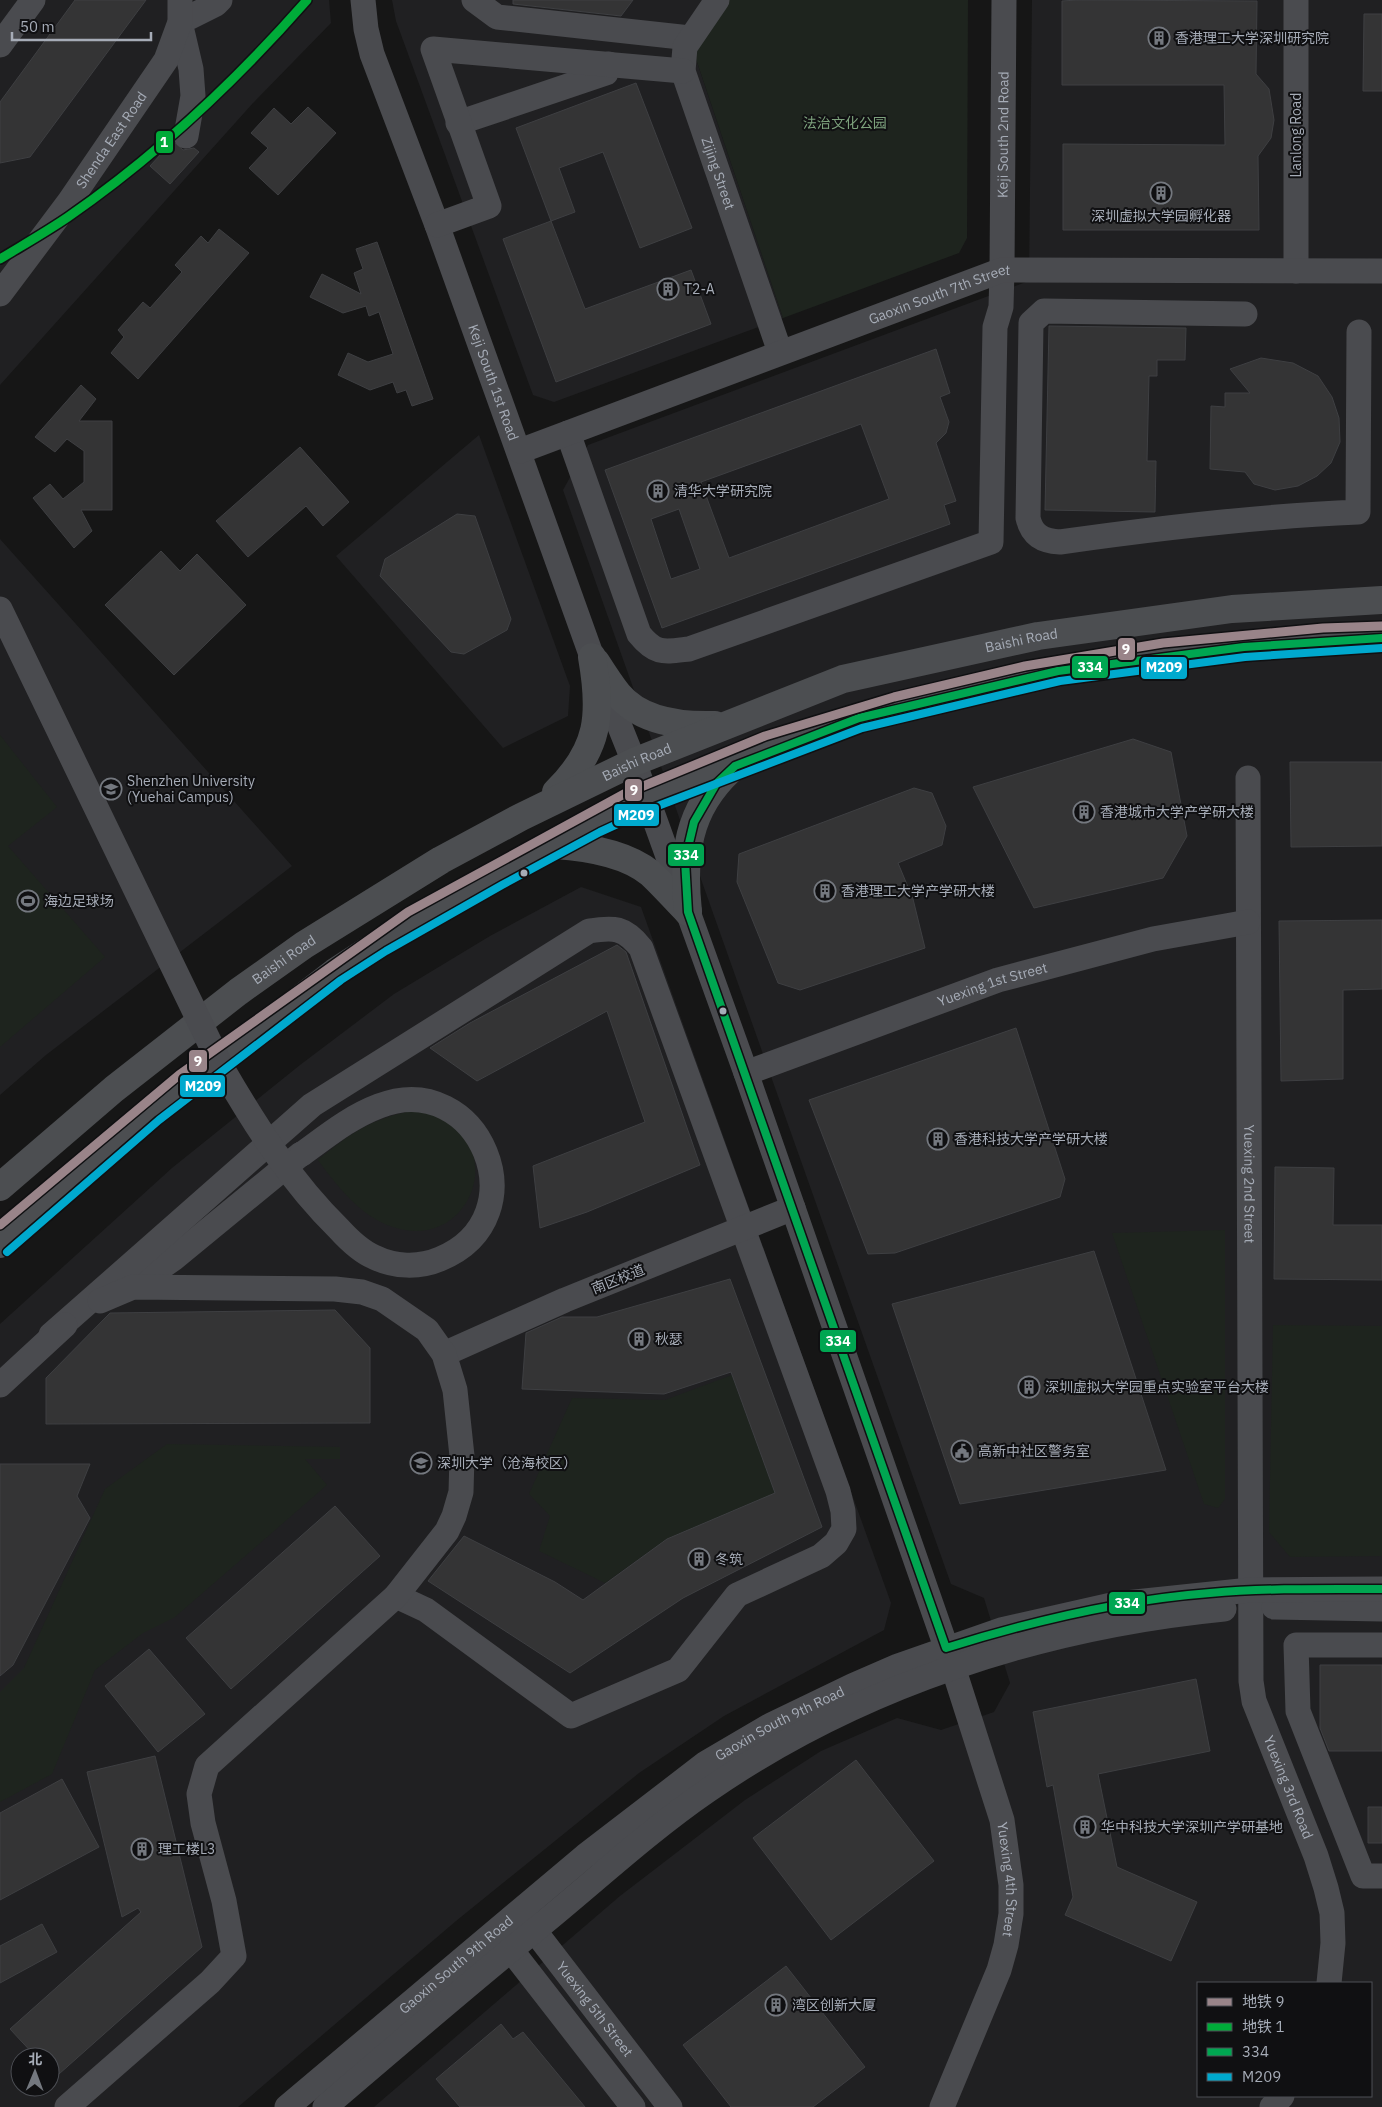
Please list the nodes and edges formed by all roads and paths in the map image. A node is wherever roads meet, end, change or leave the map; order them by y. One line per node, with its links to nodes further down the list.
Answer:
1 (32, 0): 10 (street)
2 (220, 0): 8 (street)
3 (363, 0): 15 (street, Keji South 1st Road)
4 (474, 0): 9 (street)
5 (717, 0): 9 (street, Zijing Street)
6 (1004, 0): 16 (street, Keji South 2nd Road)
7 (1296, 0): 18 (street, Lanlong Road)
8 (180, 11): 14 (street); 20 (street, Shenda East Road)
9 (690, 38): 12 (street, Zijing Street)
10 (0, 44)
11 (609, 64): 12 (street); 13 (street); 13 (street)
12 (684, 71): 25 (street, Zijing Street)
13 (458, 123): 15 (street)
14 (186, 136)
15 (437, 225): 28 (street, Keji South 1st Road)
16 (1002, 270): 17 (street, Gaoxin South 7th Street); 21 (street, Keji South 2nd Road); 25 (street, Gaoxin South 7th Street)
17 (1146, 270): 18 (street, Gaoxin South 7th Street); 22 (street)
18 (1296, 270): 19 (street, Gaoxin South 7th Street)
19 (1382, 271)
20 (0, 294)
21 (1001, 308): 26 (street); 27 (street)
22 (1146, 312): 23 (street); 26 (street)
23 (1244, 314)
24 (1359, 332): 26 (street)
25 (780, 352): 27 (street, Gaoxin South 7th Street)
26 (1029, 419)
27 (568, 433): 28 (street, Gaoxin South 7th Street)
28 (520, 451): 32 (street, Keji South 1st Road)
29 (1382, 600): 33 (main road, Baishi Road)
30 (0, 609): 47 (street, bridge)
31 (1382, 638): 35 (main road)
32 (592, 657): 33 (main road); 34 (street, Keji South 1st Road); 38 (main road)
33 (727, 725): 34 (main road, Baishi Road)
34 (634, 762): 37 (street, Keji South 1st Road); 38 (main road, Baishi Road)
35 (735, 766): 37 (main road); 40 (main road)
36 (1248, 778): 41 (street, Yuexing 2nd Street)
37 (646, 800): 39 (main road); 40 (street, Keji South 1st Road)
38 (541, 806): 43 (main road, Baishi Road)
39 (555, 845): 40 (main road); 46 (main road)
40 (688, 912): 42 (street, Keji South 1st Road)
41 (1248, 922): 42 (street, Yuexing 1st Street); 53 (street, Yuexing 2nd Street)
42 (746, 1073): 44 (street, Keji South 1st Road)
43 (0, 1187)
44 (793, 1208): 45 (street, 南区校道); 56 (street, Yuexing 4th Street)
45 (741, 1228): 48 (street); 49 (street, 南区校道); 52 (street)
46 (0, 1244)
47 (133, 1287): 48 (street); 49 (street)
48 (51, 1335): 50 (street)
49 (444, 1354): 52 (street)
50 (0, 1385)
51 (1382, 1589): 53 (street, Gaoxin South 9th Road)
52 (396, 1596): 64 (street)
53 (1250, 1598): 54 (street, Gaoxin South 9th Road); 56 (street, Gaoxin South 9th Road); 58 (street, Yuexing 3rd Road)
54 (1382, 1609)
55 (1382, 1646): 57 (street)
56 (950, 1658): 60 (street, Gaoxin South 9th Road); 69 (street, Yuexing 4th Street)
57 (1328, 1791): 58 (street); 59 (street)
58 (1295, 1804): 62 (street, Yuexing 3rd Road)
59 (1382, 1876)
60 (527, 1921): 61 (street, Gaoxin South 9th Road); 68 (street, Yuexing 5th Street)
61 (503, 1940): 65 (street, Gaoxin South 9th Road); 66 (street, Gaoxin South 9th Road); 67 (street)
62 (1329, 1982)
63 (1281, 2097): 70 (street)
64 (67, 2107)
65 (287, 2107)
66 (325, 2107)
67 (633, 2107)
68 (670, 2107)
69 (942, 2107)
70 (1272, 2107)

